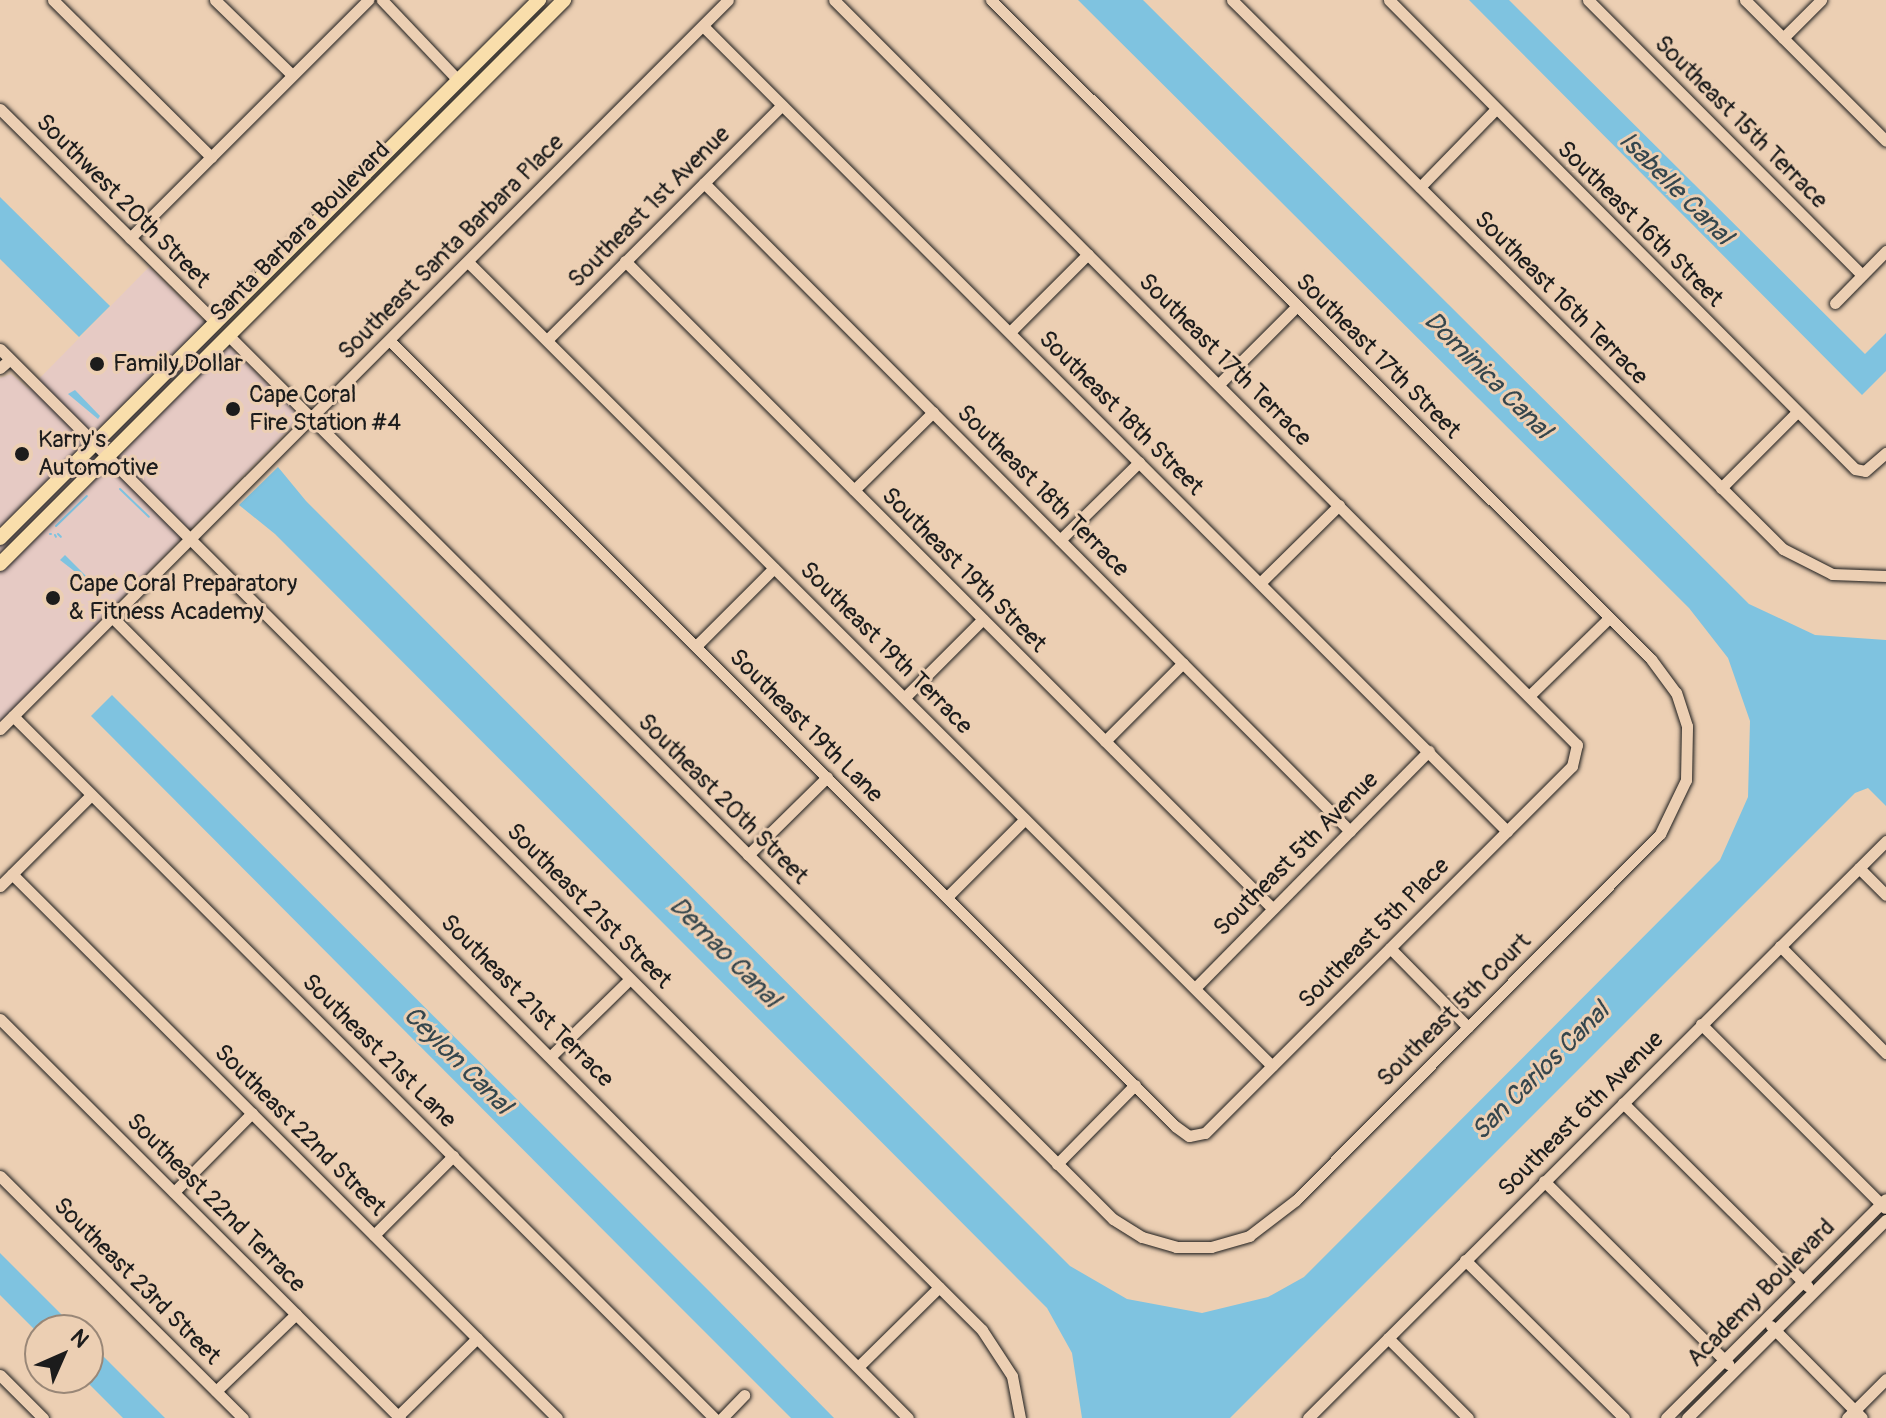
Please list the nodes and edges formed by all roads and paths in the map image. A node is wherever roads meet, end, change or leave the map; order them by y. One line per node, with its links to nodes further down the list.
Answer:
1 (53, 0): 23 (street)
2 (215, 0): 17 (street)
3 (368, 0): 17 (street)
4 (382, 0): 18 (street)
5 (539, 0): 18 (main road, Santa Barbara Boulevard)
6 (564, 0): 25 (main road, Santa Barbara Boulevard)
7 (727, 0): 15 (street, Southeast Santa Barbara Place)
8 (834, 0): 29 (street, Southeast 17th Terrace)
9 (991, 0): 34 (street, Southeast 17th Street)
10 (1232, 0): 26 (street, Southeast 16th Terrace)
11 (1389, 0): 21 (street, Southeast 16th Street)
12 (1588, 0): 32 (street, Southeast 15th Terrace)
13 (1745, 0): 16 (street)
14 (1821, 0): 16 (street)
15 (703, 26): 19 (street, Southeast 18th Street); 31 (street, Southeast Santa Barbara Place)
16 (1783, 38): 22 (street)
17 (292, 75): 23 (street)
18 (458, 80): 25 (main road); 35 (main road, Santa Barbara Boulevard)
19 (782, 105): 24 (street, Southeast 1st Avenue); 36 (street, Southeast 18th Street)
20 (0, 109): 27 (street, Southwest 20th Street)
21 (1495, 110): 26 (street); 45 (street, Southeast 16th Street)
22 (1886, 141)
23 (211, 157): 27 (street)
24 (704, 183): 30 (street, Southeast 1st Avenue); 44 (street, Southeast 18th Terrace)
25 (377, 185): 37 (main road, Santa Barbara Boulevard)
26 (1420, 187): 51 (street, Southeast 16th Terrace)
27 (130, 238): 35 (street, Southwest 20th Street)
28 (1886, 251): 32 (street)
29 (1088, 254): 36 (street); 43 (street, Southeast 17th Terrace)
30 (625, 261): 39 (street, Southeast 1st Avenue); 52 (street, Southeast 19th Street)
31 (468, 262): 38 (street, Southeast Santa Barbara Place); 39 (street, Southeast 19th Terrace)
32 (1862, 275): 33 (street)
33 (1835, 303)
34 (1297, 306): 43 (street); 62 (street, Southeast 17th Street)
35 (216, 323): 47 (main road, Santa Barbara Boulevard)
36 (1010, 332): 50 (street, Southeast 18th Street)
37 (228, 335): 46 (street, Southeast 20th Street); 49 (main road, Santa Barbara Boulevard)
38 (389, 340): 46 (street, Southeast Santa Barbara Place); 64 (street, Southeast 19th Lane)
39 (547, 340): 58 (street, Southeast 19th Terrace)
40 (0, 349): 41 (street, Southeast 21st Street)
41 (10, 359): 42 (street); 47 (street, Southeast 21st Street)
42 (0, 368)
43 (1219, 384): 53 (street, Southeast 17th Terrace)
44 (933, 412): 52 (street); 56 (street, Southeast 18th Terrace)
45 (1797, 412): 48 (street, Southeast 16th Street); 51 (street)
46 (310, 419): 55 (street, Southeast Santa Barbara Place); 80 (street, Southeast 20th Street)
47 (95, 444): 49 (street, Southeast 21st Street); 54 (main road, Santa Barbara Boulevard)
48 (1886, 453)
49 (107, 456): 55 (street, Southeast 21st Street); 57 (main road, Santa Barbara Boulevard)
50 (1139, 462): 56 (street); 60 (street, Southeast 18th Street)
51 (1721, 488): 59 (street, Southeast 16th Terrace)
52 (854, 490): 63 (street, Southeast 19th Street)
53 (1339, 505): 60 (street); 66 (street, Southeast 17th Terrace)
54 (0, 538)
55 (191, 539): 61 (street, Southeast Santa Barbara Place); 89 (street, Southeast 21st Street)
56 (1060, 540): 65 (street, Southeast 18th Terrace)
57 (0, 564)
58 (774, 568): 64 (street); 67 (street, Southeast 19th Terrace)
59 (1886, 576)
60 (1260, 583): 71 (street, Southeast 18th Street)
61 (112, 617): 68 (street, Southeast Santa Barbara Place); 95 (street, Southeast 21st Terrace)
62 (1609, 618): 66 (street); 73 (street, Southeast 17th Street)
63 (983, 619): 67 (street); 70 (street, Southeast 19th Street)
64 (696, 646): 74 (street, Southeast 19th Lane)
65 (1183, 663): 70 (street); 77 (street, Southeast 18th Terrace)
66 (1530, 695): 72 (street, Southeast 17th Terrace)
67 (905, 697): 76 (street, Southeast 19th Terrace)
68 (13, 716): 69 (street, Southeast Santa Barbara Place); 75 (street, Southeast 21st Lane)
69 (0, 729)
70 (1105, 741): 86 (street, Southeast 19th Street)
71 (1429, 751): 77 (street, Southeast 5th Avenue); 78 (street, Southeast 18th Street)
72 (1578, 755): 78 (street, Southeast 5th Place)
73 (1689, 766): 93 (street, Southeast 5th Court)
74 (827, 777): 80 (street); 85 (street, Southeast 19th Lane)
75 (91, 795): 82 (street); 101 (street, Southeast 21st Lane)
76 (1025, 819): 85 (street); 90 (street, Southeast 19th Terrace)
77 (1350, 831): 86 (street, Southeast 5th Avenue)
78 (1507, 831): 88 (street, Southeast 5th Place)
79 (1886, 841): 81 (street, Southeast 6th Avenue)
80 (748, 855): 102 (street, Southeast 20th Street)
81 (1859, 868): 84 (street); 87 (street, Southeast 6th Avenue)
82 (12, 874): 83 (street); 99 (street, Southeast 22nd Street)
83 (0, 886)
84 (1886, 895)
85 (947, 897): 97 (street, Southeast 19th Lane)
86 (1273, 909): 90 (street, Southeast 5th Avenue)
87 (1780, 946): 92 (street, Southeast 6th Avenue); 94 (street)
88 (1390, 948): 93 (street); 96 (street, Southeast 5th Place)
89 (630, 979): 95 (street); 112 (street, Southeast 21st Street)
90 (1195, 988): 96 (street, Southeast 19th Terrace)
91 (0, 1019): 105 (street, Southeast 22nd Terrace)
92 (1701, 1024): 98 (street, Southeast 6th Avenue); 106 (street)
93 (1468, 1027): 109 (street, Southeast 5th Court)
94 (1886, 1053)
95 (551, 1056): 120 (street, Southeast 21st Terrace)
96 (1272, 1066): 100 (street, Southeast 5th Place)
97 (1135, 1085): 100 (street, Southeast 19th Lane); 102 (street)
98 (1623, 1103): 104 (street, Southeast 6th Avenue); 111 (street)
99 (252, 1113): 105 (street); 108 (street, Southeast 22nd Street)
100 (1195, 1136)
101 (453, 1156): 108 (street); 131 (street, Southeast 21st Lane)
102 (1057, 1164): 109 (street, Southeast 20th Street)
103 (0, 1176): 124 (street, Southeast 23rd Street)
104 (1544, 1181): 110 (street, Southeast 6th Avenue); 119 (street)
105 (174, 1192): 114 (street, Southeast 22nd Terrace)
106 (1884, 1204): 111 (street, Academy Boulevard)
107 (1886, 1220): 113 (street, Academy Boulevard)
108 (374, 1235): 117 (street, Southeast 22nd Street)
109 (1211, 1247)
110 (1465, 1260): 118 (street, Southeast 6th Avenue); 137 (street)
111 (1803, 1282): 113 (street); 115 (street, Academy Boulevard)
112 (939, 1287): 120 (street); 134 (street, Southeast 21st Street)
113 (1813, 1292): 116 (street, Academy Boulevard)
114 (296, 1314): 124 (street); 127 (street, Southeast 22nd Terrace)
115 (1765, 1319): 116 (street); 119 (street, Academy Boulevard)
116 (1775, 1330): 121 (street, Academy Boulevard); 126 (street)
117 (477, 1338): 127 (street); 130 (street, Southeast 22nd Street)
118 (1388, 1338): 135 (street, Southeast 6th Avenue); 136 (street)
119 (1724, 1360): 121 (street); 138 (street, Academy Boulevard)
120 (860, 1365): 133 (street, Southeast 21st Terrace)
121 (1735, 1371): 139 (street, Academy Boulevard)
122 (0, 1375): 128 (street)
123 (1886, 1379): 126 (street)
124 (216, 1391): 129 (street, Southeast 23rd Street)
125 (744, 1395): 132 (street)
126 (1854, 1415)
127 (399, 1417)
128 (43, 1418)
129 (243, 1418)
130 (557, 1418)
131 (714, 1418)
132 (722, 1418)
133 (908, 1418)
134 (1020, 1418)
135 (1309, 1418)
136 (1468, 1418)
137 (1624, 1418)
138 (1666, 1418)
139 (1687, 1418)

